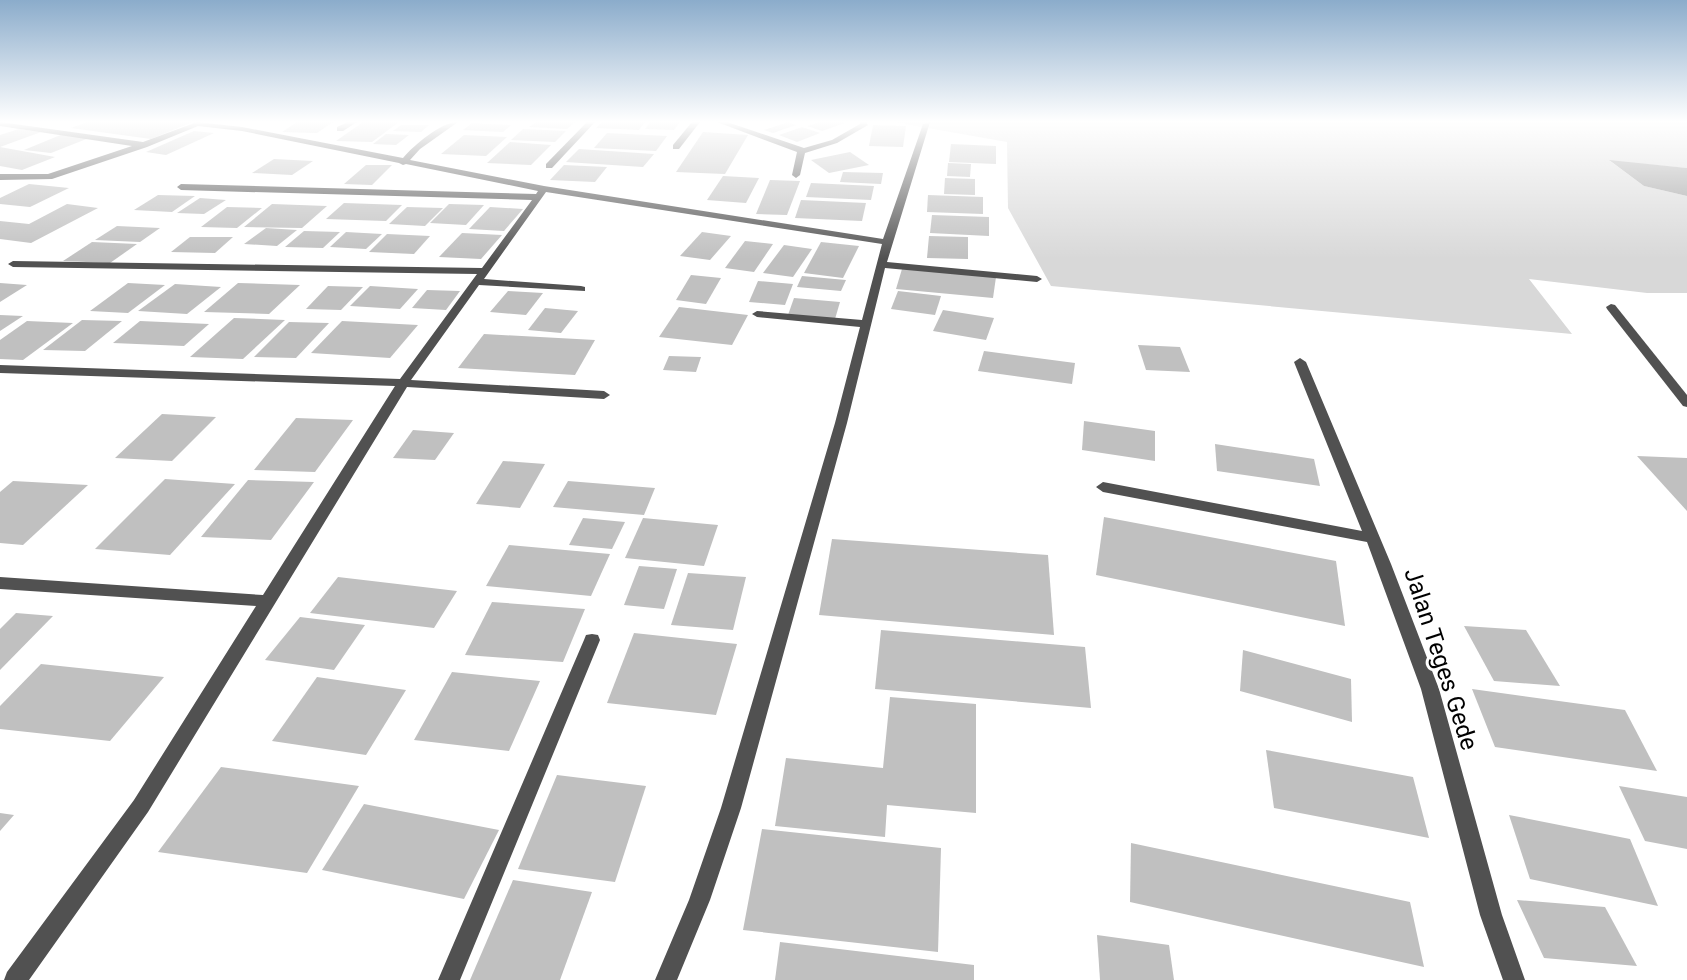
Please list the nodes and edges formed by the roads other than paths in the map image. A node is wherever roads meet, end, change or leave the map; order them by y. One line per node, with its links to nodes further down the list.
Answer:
1 (77, 168): 6 (street)
2 (425, 168): 8 (street)
3 (798, 168): 5 (street)
4 (912, 168): 9 (street)
5 (796, 175)
6 (0, 177)
7 (181, 187): 8 (street)
8 (540, 193): 9 (street); 12 (street)
9 (887, 242): 11 (street)
10 (13, 264): 12 (street)
11 (881, 265): 13 (street); 17 (street)
12 (482, 276): 14 (street); 20 (street)
13 (1037, 279)
14 (581, 289)
15 (1611, 307): 22 (street)
16 (757, 314): 17 (street)
17 (866, 324): 30 (street)
18 (1300, 362): 24 (street, Jalan Teges Gede)
19 (0, 369): 20 (street)
20 (403, 383): 21 (street); 26 (street)
21 (604, 395)
22 (1687, 403)
23 (1102, 487): 24 (street)
24 (1372, 538): 31 (street, Jalan Teges Gede)
25 (0, 583): 26 (street)
26 (270, 601): 28 (street)
27 (592, 640): 29 (street)
28 (15, 980)
29 (449, 980)
30 (666, 980)
31 (1514, 980)

